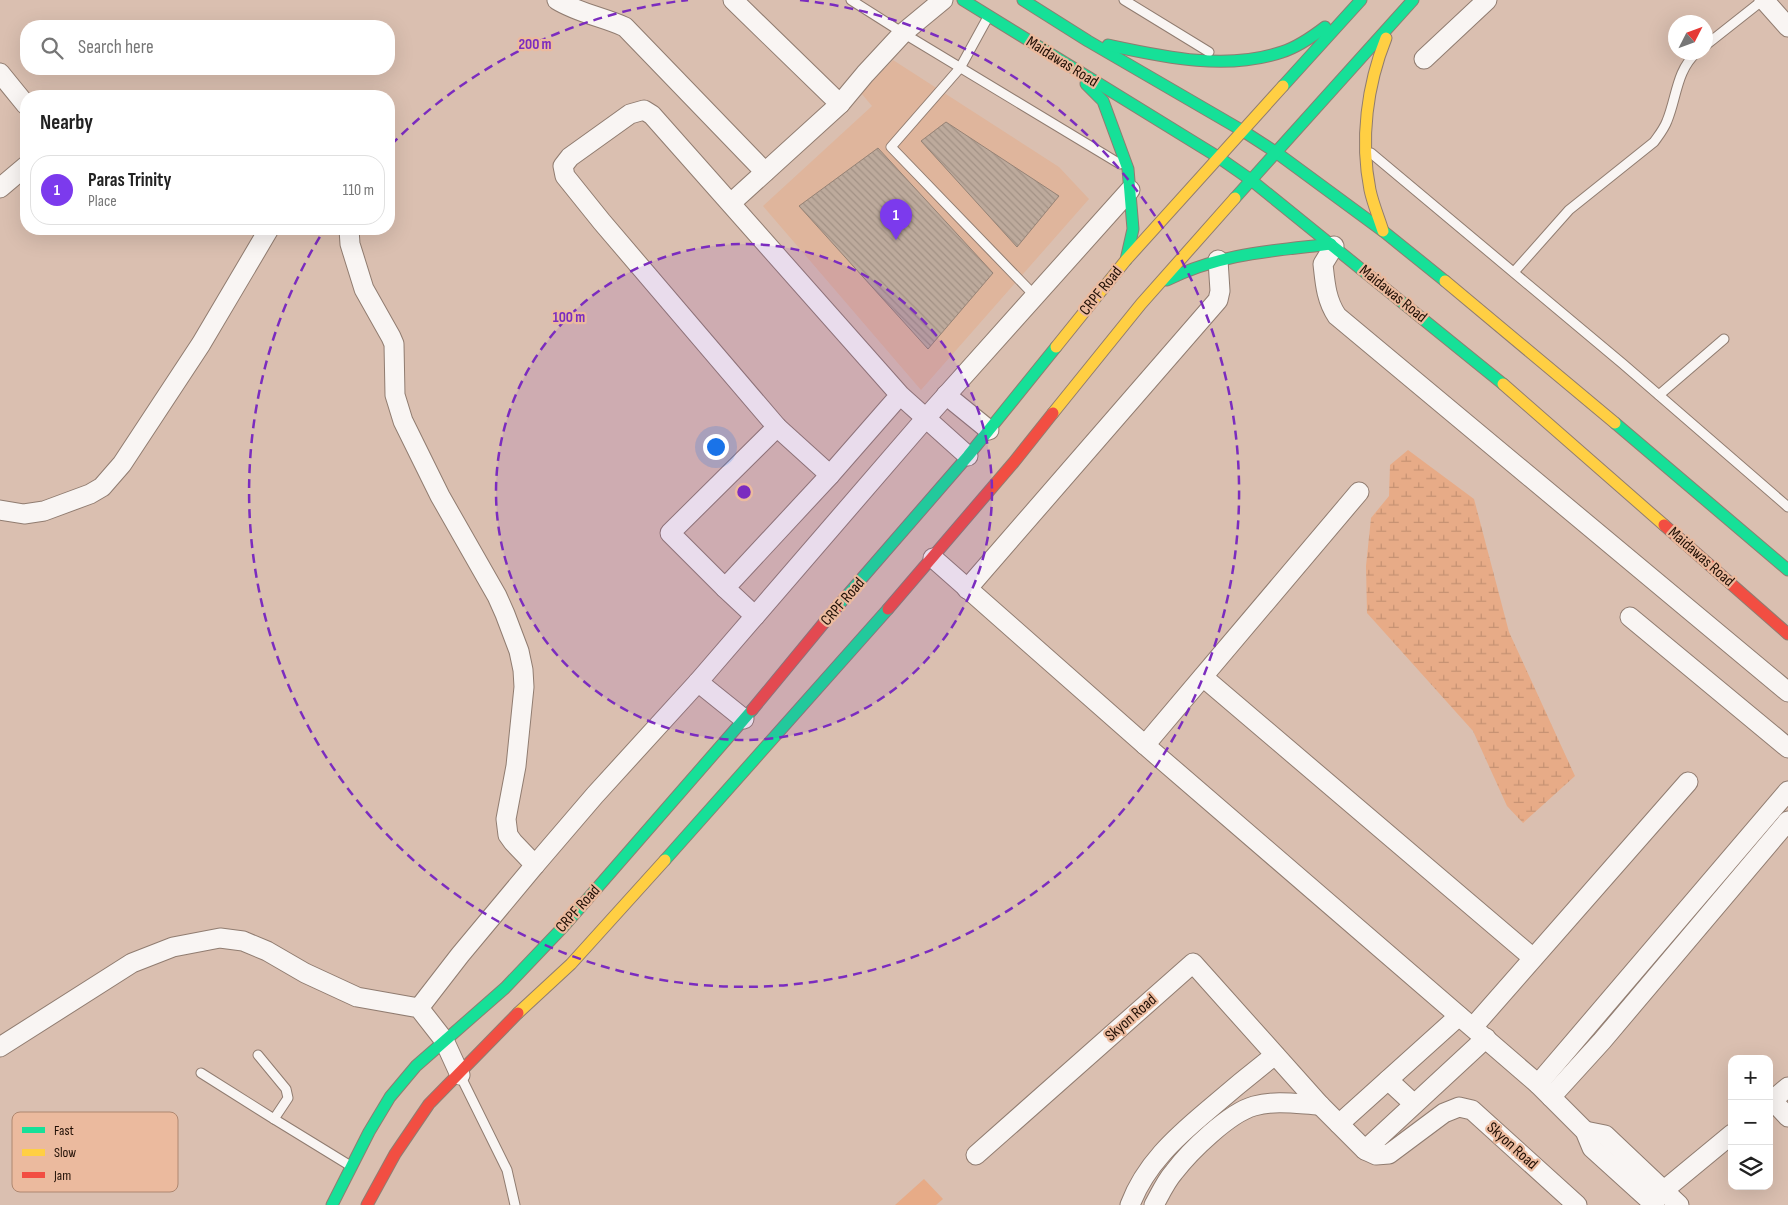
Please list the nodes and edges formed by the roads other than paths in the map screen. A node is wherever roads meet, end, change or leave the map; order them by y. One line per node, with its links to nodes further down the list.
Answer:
1 (557, 0): 32 (street)
2 (733, 0): 25 (street)
3 (851, 0): 15 (lane)
4 (943, 0): 15 (street)
5 (963, 0): 12 (street, Maidawas Road)
6 (1023, 0): 17 (street, Maidawas Road)
7 (1124, 0): 19 (lane)
8 (1360, 0): 19 (street); 26 (street, CRPF Road)
9 (1413, 0): 13 (street)
10 (1487, 0): 18 (street)
11 (1763, 0): 14 (street); 16 (lane)
12 (989, 16): 21 (street, Maidawas Road); 22 (lane)
13 (1393, 24): 27 (street); 28 (street)
14 (1788, 27)
15 (903, 33): 22 (lane); 25 (street)
16 (1713, 39)
17 (1088, 41): 19 (street); 26 (street, Maidawas Road)
18 (1424, 59)
19 (1220, 60)
20 (1689, 60): 43 (lane)
21 (1067, 65): 29 (street, Maidawas Road); 30 (street)
22 (960, 68): 30 (lane); 45 (lane)
23 (0, 73): 24 (street)
24 (20, 98)
25 (840, 104): 32 (street)
26 (1242, 131): 28 (street, Maidawas Road); 29 (street, CRPF Road)
27 (1367, 150): 37 (street); 43 (lane)
28 (1277, 153): 33 (street); 37 (street, Maidawas Road)
29 (1218, 158): 33 (street, Maidawas Road); 41 (street, CRPF Road)
30 (1128, 169): 35 (street)
31 (20, 171): 34 (street)
32 (765, 172): 36 (street)
33 (1251, 180): 40 (street, Maidawas Road); 44 (street)
34 (0, 188)
35 (1130, 190): 41 (street); 45 (street)
36 (731, 202): 47 (street); 51 (street)
37 (1383, 231): 59 (street, Maidawas Road)
38 (265, 235): 57 (street)
39 (349, 235): 74 (street)
40 (1332, 245): 42 (street); 64 (street, Maidawas Road); 67 (street)
41 (1126, 260): 52 (street, CRPF Road)
42 (1218, 260): 44 (street); 61 (street)
43 (1514, 272): 49 (lane)
44 (1161, 282): 58 (street)
45 (1035, 296): 48 (street)
46 (1724, 339): 49 (lane)
47 (900, 395): 50 (street); 54 (street)
48 (946, 395): 50 (street); 52 (street)
49 (1659, 395): 56 (lane)
50 (925, 419): 53 (street); 62 (street)
51 (777, 427): 54 (street); 60 (street)
52 (989, 430): 53 (street, CRPF Road)
53 (968, 456): 68 (street, CRPF Road)
54 (830, 475): 60 (street)
55 (1359, 492): 65 (street)
56 (1788, 507)
57 (0, 510)
58 (927, 558): 61 (street); 83 (street)
59 (1788, 570)
60 (726, 588): 62 (street)
61 (967, 589): 69 (street)
62 (755, 616): 66 (street)
63 (1630, 617): 70 (street)
64 (1788, 634)
65 (1202, 676): 69 (street); 75 (street)
66 (698, 682): 68 (street); 74 (street)
67 (1788, 692)
68 (744, 719): 78 (street, CRPF Road)
69 (1144, 745): 77 (street)
70 (1788, 748)
71 (1688, 782): 75 (street)
72 (1786, 797): 86 (street)
73 (1788, 821): 86 (street)
74 (535, 865): 76 (street)
75 (1534, 958): 77 (street)
76 (419, 1008): 78 (street); 79 (street)
77 (1473, 1027): 84 (street); 86 (street); 89 (street)
78 (444, 1040): 83 (street); 97 (street, CRPF Road)
79 (0, 1047)
80 (258, 1055): 92 (lane)
81 (1275, 1055): 90 (street, Skyon Road); 96 (street, Skyon Road); 102 (street)
82 (201, 1073): 92 (lane)
83 (460, 1075): 100 (street); 101 (lane)
84 (1388, 1080): 89 (street); 93 (street)
85 (1788, 1087): 87 (street)
86 (1545, 1090): 98 (street)
87 (1772, 1100)
88 (1773, 1103): 91 (street)
89 (1414, 1104): 95 (street)
90 (1320, 1105): 93 (street, Skyon Road); 103 (street)
91 (1788, 1117)
92 (274, 1119): 97 (lane)
93 (1339, 1124): 95 (street, Skyon Road)
94 (1728, 1138): 98 (street)
95 (1365, 1150): 104 (street, Skyon Road)
96 (976, 1155)
97 (351, 1166): 99 (street, CRPF Road)
98 (1659, 1198): 105 (street)
99 (332, 1205)
100 (367, 1205)
101 (516, 1205)
102 (1130, 1205)
103 (1154, 1205)
104 (1577, 1205)
105 (1679, 1205)

